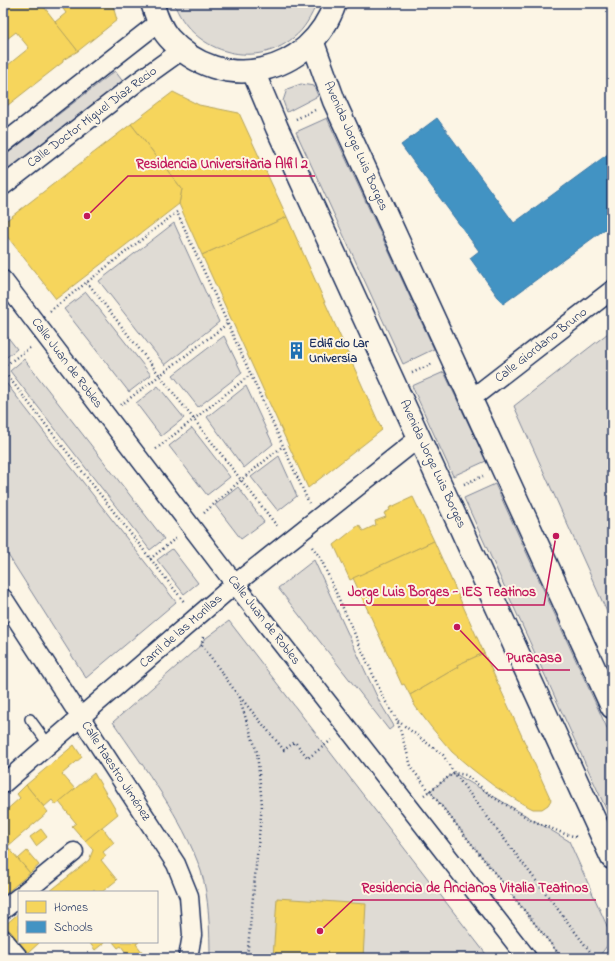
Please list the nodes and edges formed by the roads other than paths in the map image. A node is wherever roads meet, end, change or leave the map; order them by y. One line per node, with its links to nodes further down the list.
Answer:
1 (335, 3): 3 (main road)
2 (155, 13): 4 (main road); 6 (street)
3 (313, 43): 5 (main road); 10 (main road, Avenida Jorge Luis Borges)
4 (182, 50): 5 (main road); 7 (street, Calle Doctor Miguel Díaz Recio)
5 (253, 71): 11 (main road, Avenida Jorge Luis Borges)
6 (3, 144)
7 (3, 186)
8 (3, 280): 12 (street, Calle Juan de Robles)
9 (612, 290): 10 (street, Calle Giordano Bruno)
10 (471, 399): 14 (main road, Avenida Jorge Luis Borges)
11 (420, 437): 12 (street, Carril de las Morillas); 20 (main road, Avenida Jorge Luis Borges)
12 (235, 584): 15 (street, Carril de las Morillas); 27 (street, Calle Juan de Robles)
13 (3, 598): 15 (street, Calle Maestro Jiménez)
14 (612, 707)
15 (81, 717): 17 (street, Carril de las Morillas); 26 (street, Calle Maestro Jiménez)
16 (30, 719): 17 (lane)
17 (49, 745): 18 (street, Carril de las Morillas)
18 (3, 784)
19 (74, 852): 21 (street)
20 (612, 858)
21 (26, 891)
22 (18, 898): 23 (street)
23 (3, 910)
24 (3, 939): 25 (street)
25 (19, 958)
26 (188, 958)
27 (527, 958)

